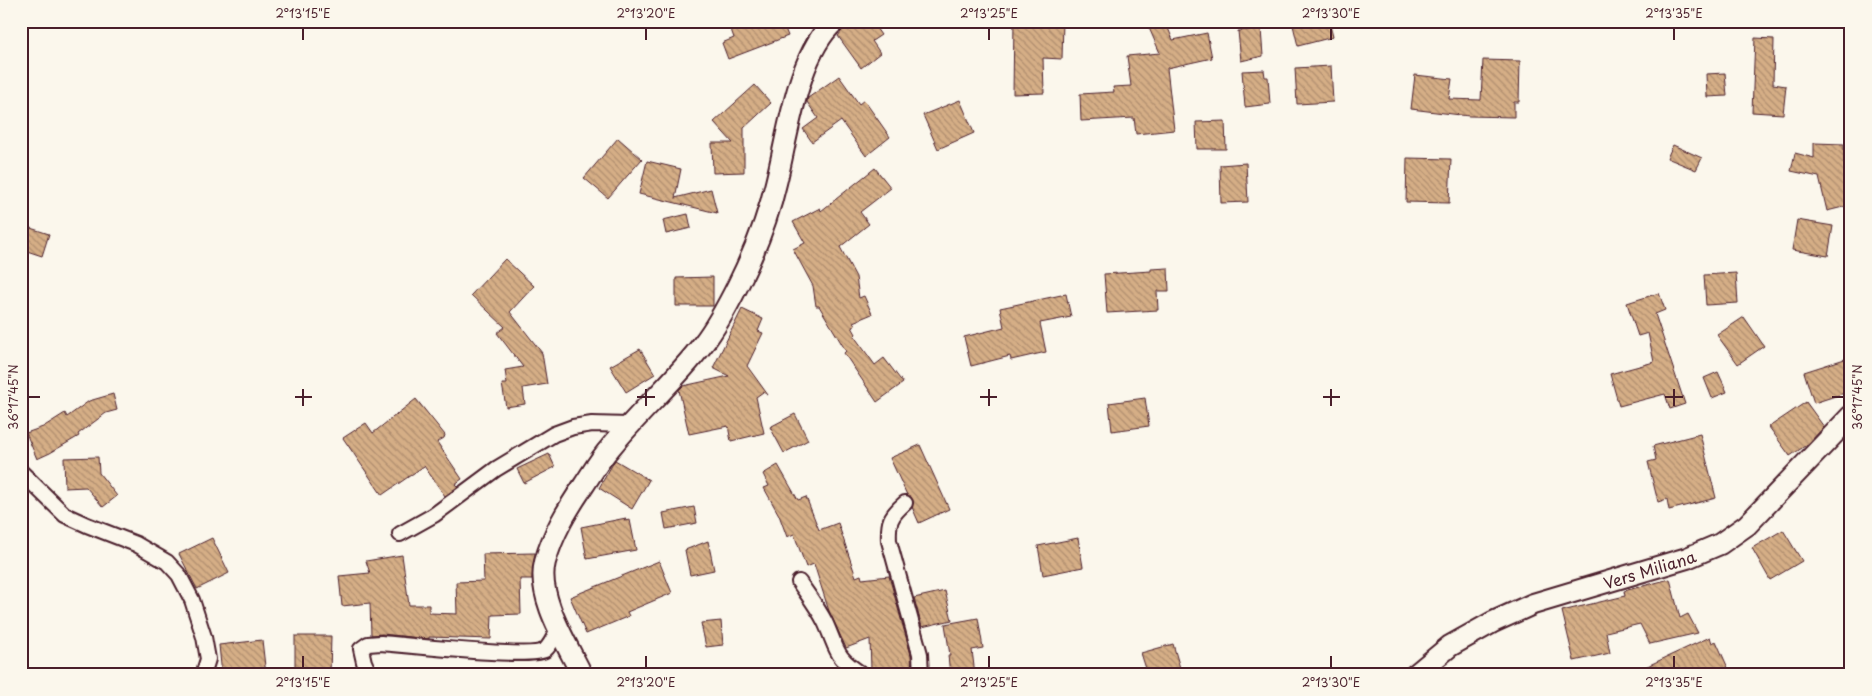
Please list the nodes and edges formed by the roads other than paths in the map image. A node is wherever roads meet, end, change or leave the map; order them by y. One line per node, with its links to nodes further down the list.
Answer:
1 (834, 21): 3 (main road)
2 (1851, 416): 14 (main road, Vers Miliana)
3 (630, 425): 6 (street); 8 (main road)
4 (21, 472): 9 (street)
5 (905, 503): 13 (street)
6 (400, 534)
7 (799, 582): 12 (street)
8 (559, 627): 10 (street); 11 (main road)
9 (203, 675)
10 (370, 675)
11 (582, 675)
12 (863, 675)
13 (921, 675)
14 (1415, 675)

